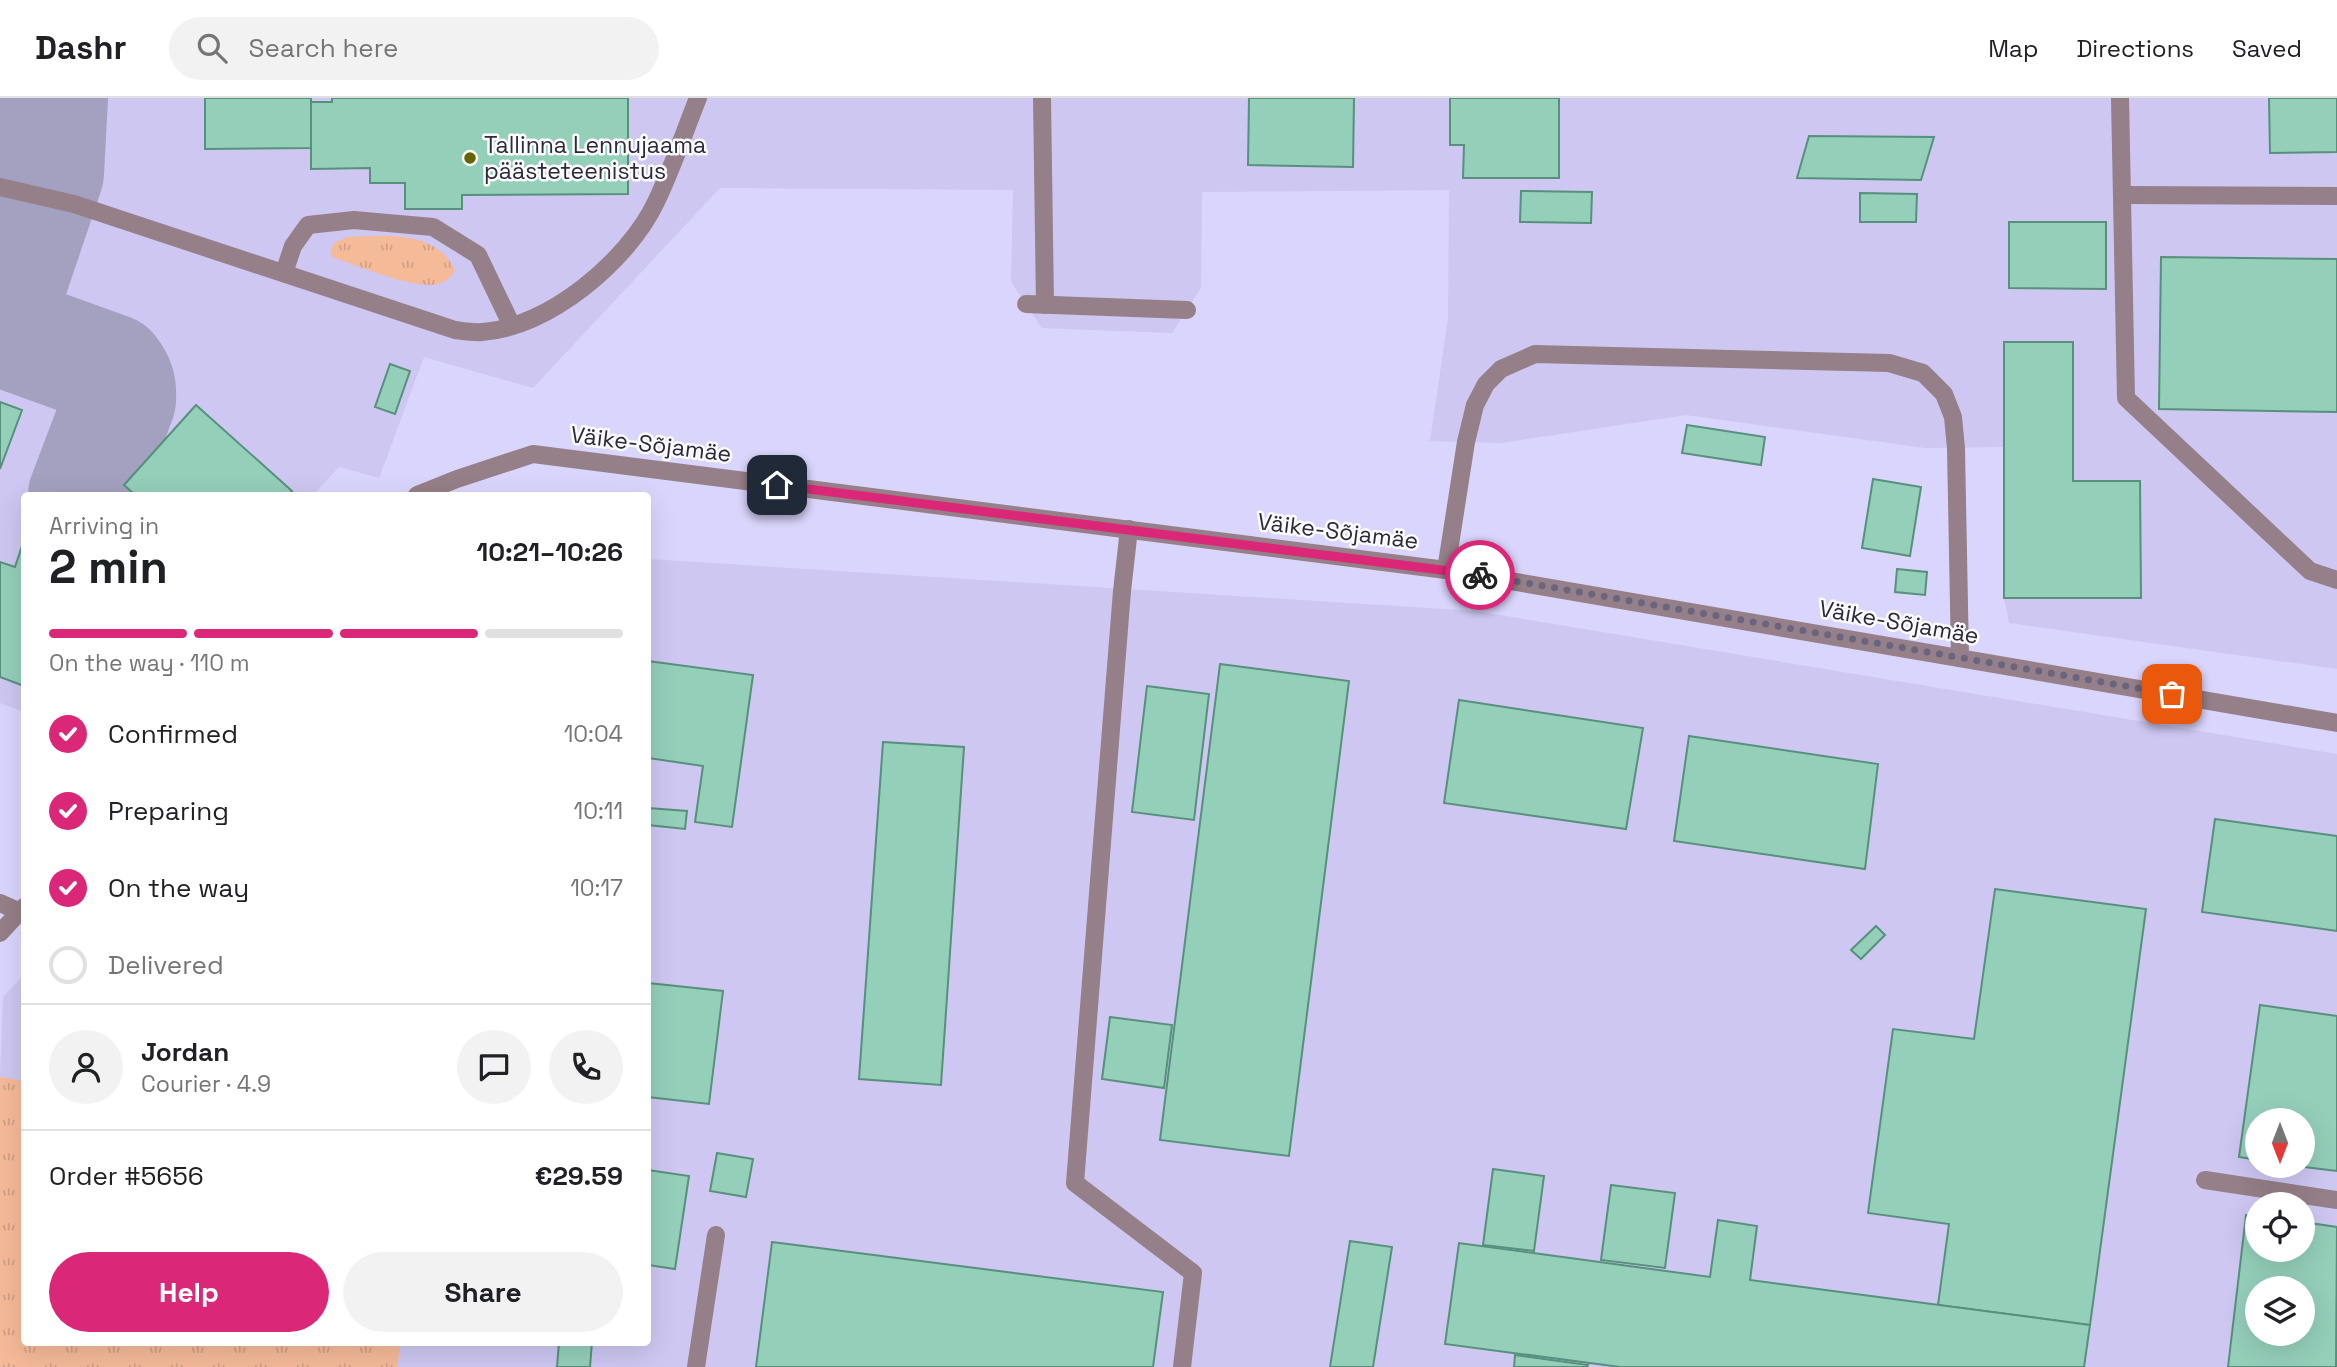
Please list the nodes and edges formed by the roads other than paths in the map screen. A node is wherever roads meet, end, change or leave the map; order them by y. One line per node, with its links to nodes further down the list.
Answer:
1 (698, 98): 11 (street)
2 (1042, 98): 9 (street)
3 (2120, 98): 5 (street)
4 (0, 187): 7 (street)
5 (2123, 195): 6 (street); 15 (street)
6 (2337, 195)
7 (284, 273): 11 (street); 11 (street)
8 (1026, 304): 9 (street)
9 (1045, 305): 10 (street)
10 (1187, 310)
11 (512, 326)
12 (424, 492): 13 (street, Väike-Sõjamäe)
13 (1129, 529): 14 (street, Väike-Sõjamäe); 26 (street)
14 (1446, 570): 16 (street, Väike-Sõjamäe); 16 (street)
15 (2337, 580)
16 (1959, 658): 17 (street, Väike-Sõjamäe)
17 (2337, 723)
18 (0, 903): 19 (street)
19 (21, 909)
20 (21, 910): 21 (street)
21 (0, 933)
22 (2204, 1180): 23 (street)
23 (2337, 1200)
24 (716, 1235): 25 (street)
25 (696, 1367)
26 (1182, 1367)

